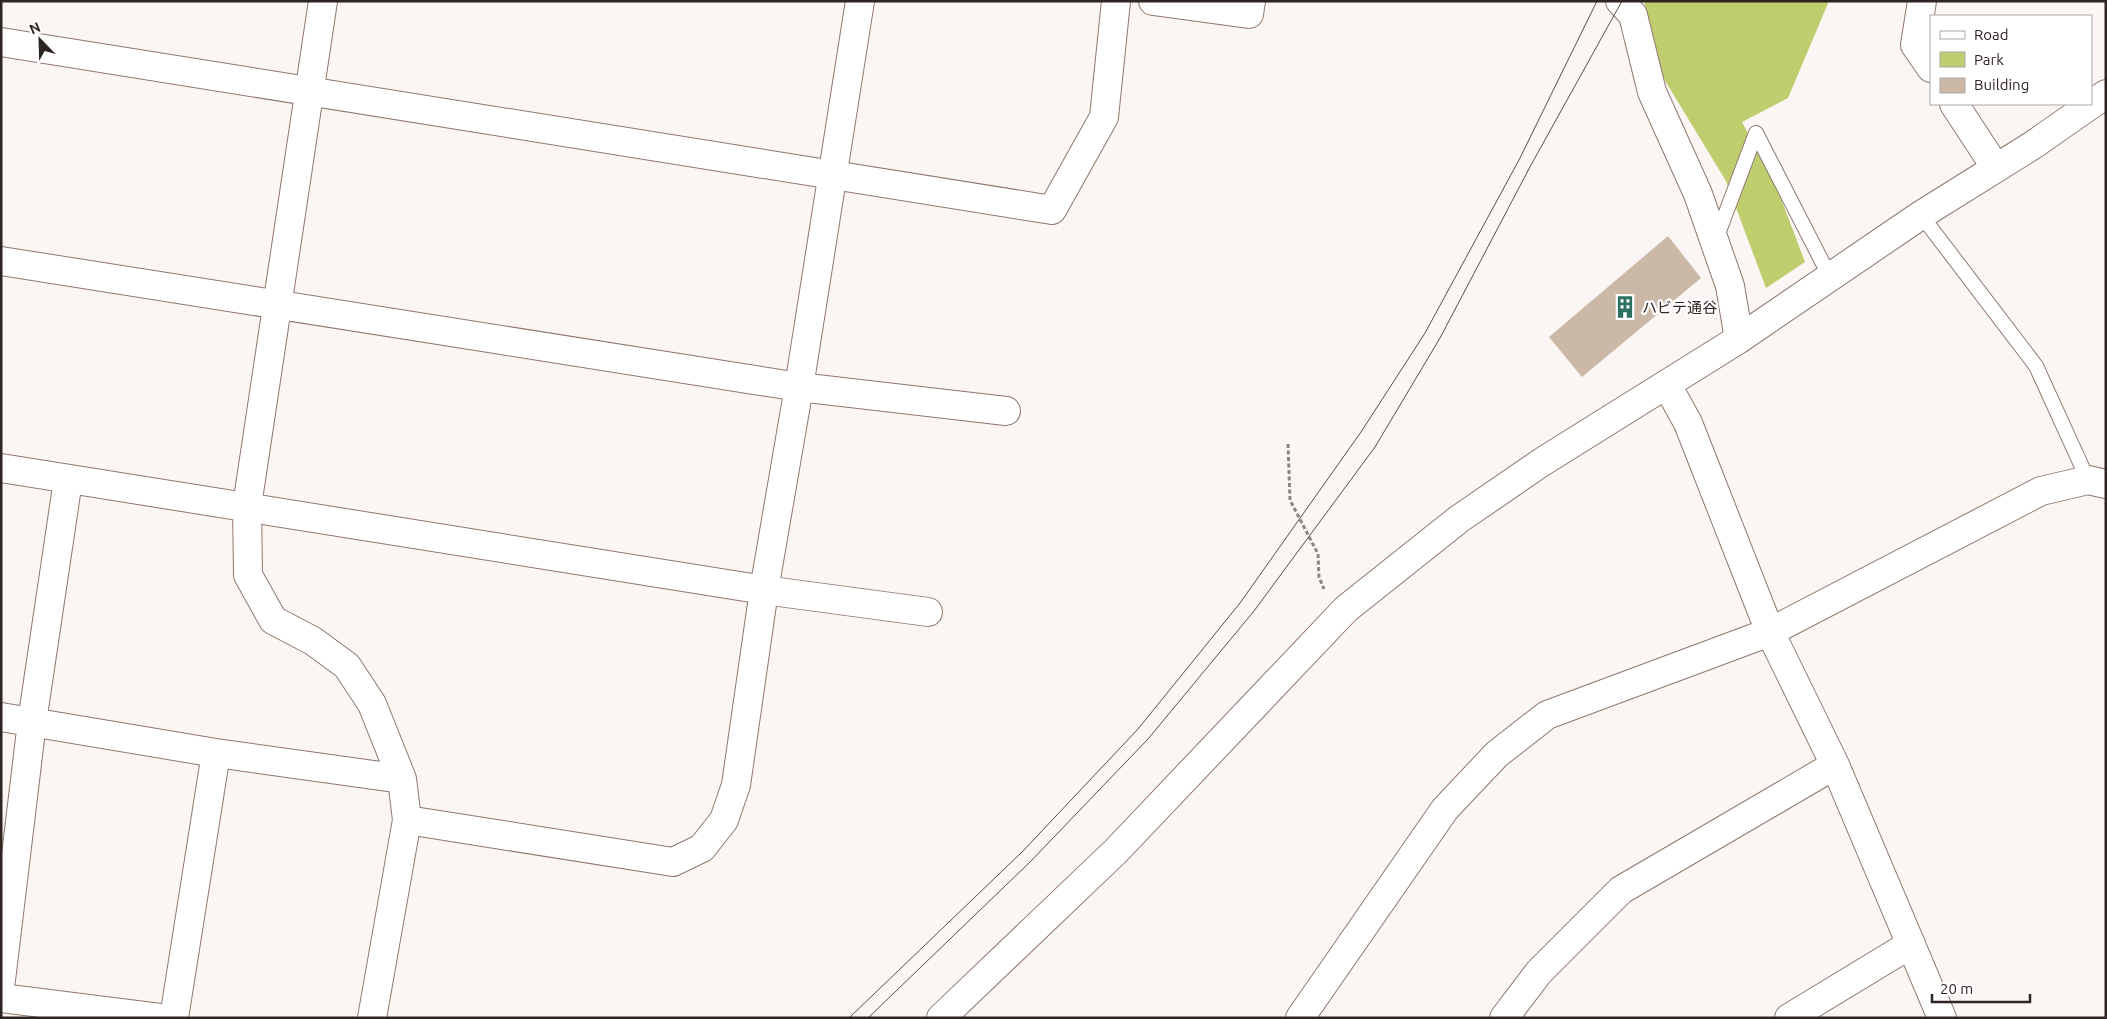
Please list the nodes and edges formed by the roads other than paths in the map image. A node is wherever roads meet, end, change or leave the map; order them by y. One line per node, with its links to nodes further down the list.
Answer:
1 (323, 1): 10 (street)
2 (860, 1): 16 (street)
3 (1116, 1): 16 (street)
4 (1153, 1): 5 (street)
5 (1251, 1)
6 (1620, 1): 18 (street)
7 (1922, 1): 9 (street)
8 (1, 42): 10 (street)
9 (1930, 66)
10 (310, 90): 16 (street); 21 (street)
11 (2106, 94): 12 (street)
12 (2092, 103)
13 (1955, 105): 15 (street)
14 (2090, 105): 15 (street)
15 (1996, 168): 17 (street)
16 (832, 174): 24 (street)
17 (1921, 215): 20 (street); 28 (lane)
18 (1715, 242): 20 (lane); 22 (street)
19 (1, 261): 21 (street)
20 (1830, 277): 22 (street)
21 (277, 305): 24 (street); 29 (street)
22 (1739, 339): 23 (street)
23 (1667, 385): 32 (street); 45 (street)
24 (799, 388): 25 (street); 30 (street)
25 (1006, 411)
26 (1, 468): 27 (street)
27 (68, 480): 29 (street); 34 (street)
28 (2097, 482): 32 (street)
29 (247, 506): 30 (street); 37 (street)
30 (764, 590): 31 (street); 38 (street)
31 (928, 612)
32 (1770, 632): 36 (street); 46 (street)
33 (1, 717): 34 (street)
34 (32, 722): 35 (street); 40 (street)
35 (216, 753): 37 (street); 43 (street)
36 (1835, 765): 39 (street); 47 (street)
37 (402, 779): 38 (street)
38 (407, 820): 44 (street)
39 (1911, 944): 48 (street); 49 (street)
40 (1, 980)
41 (1, 998): 42 (street)
42 (160, 1018)
43 (174, 1018)
44 (372, 1018)
45 (942, 1018)
46 (1300, 1018)
47 (1504, 1018)
48 (1789, 1018)
49 (1942, 1018)

